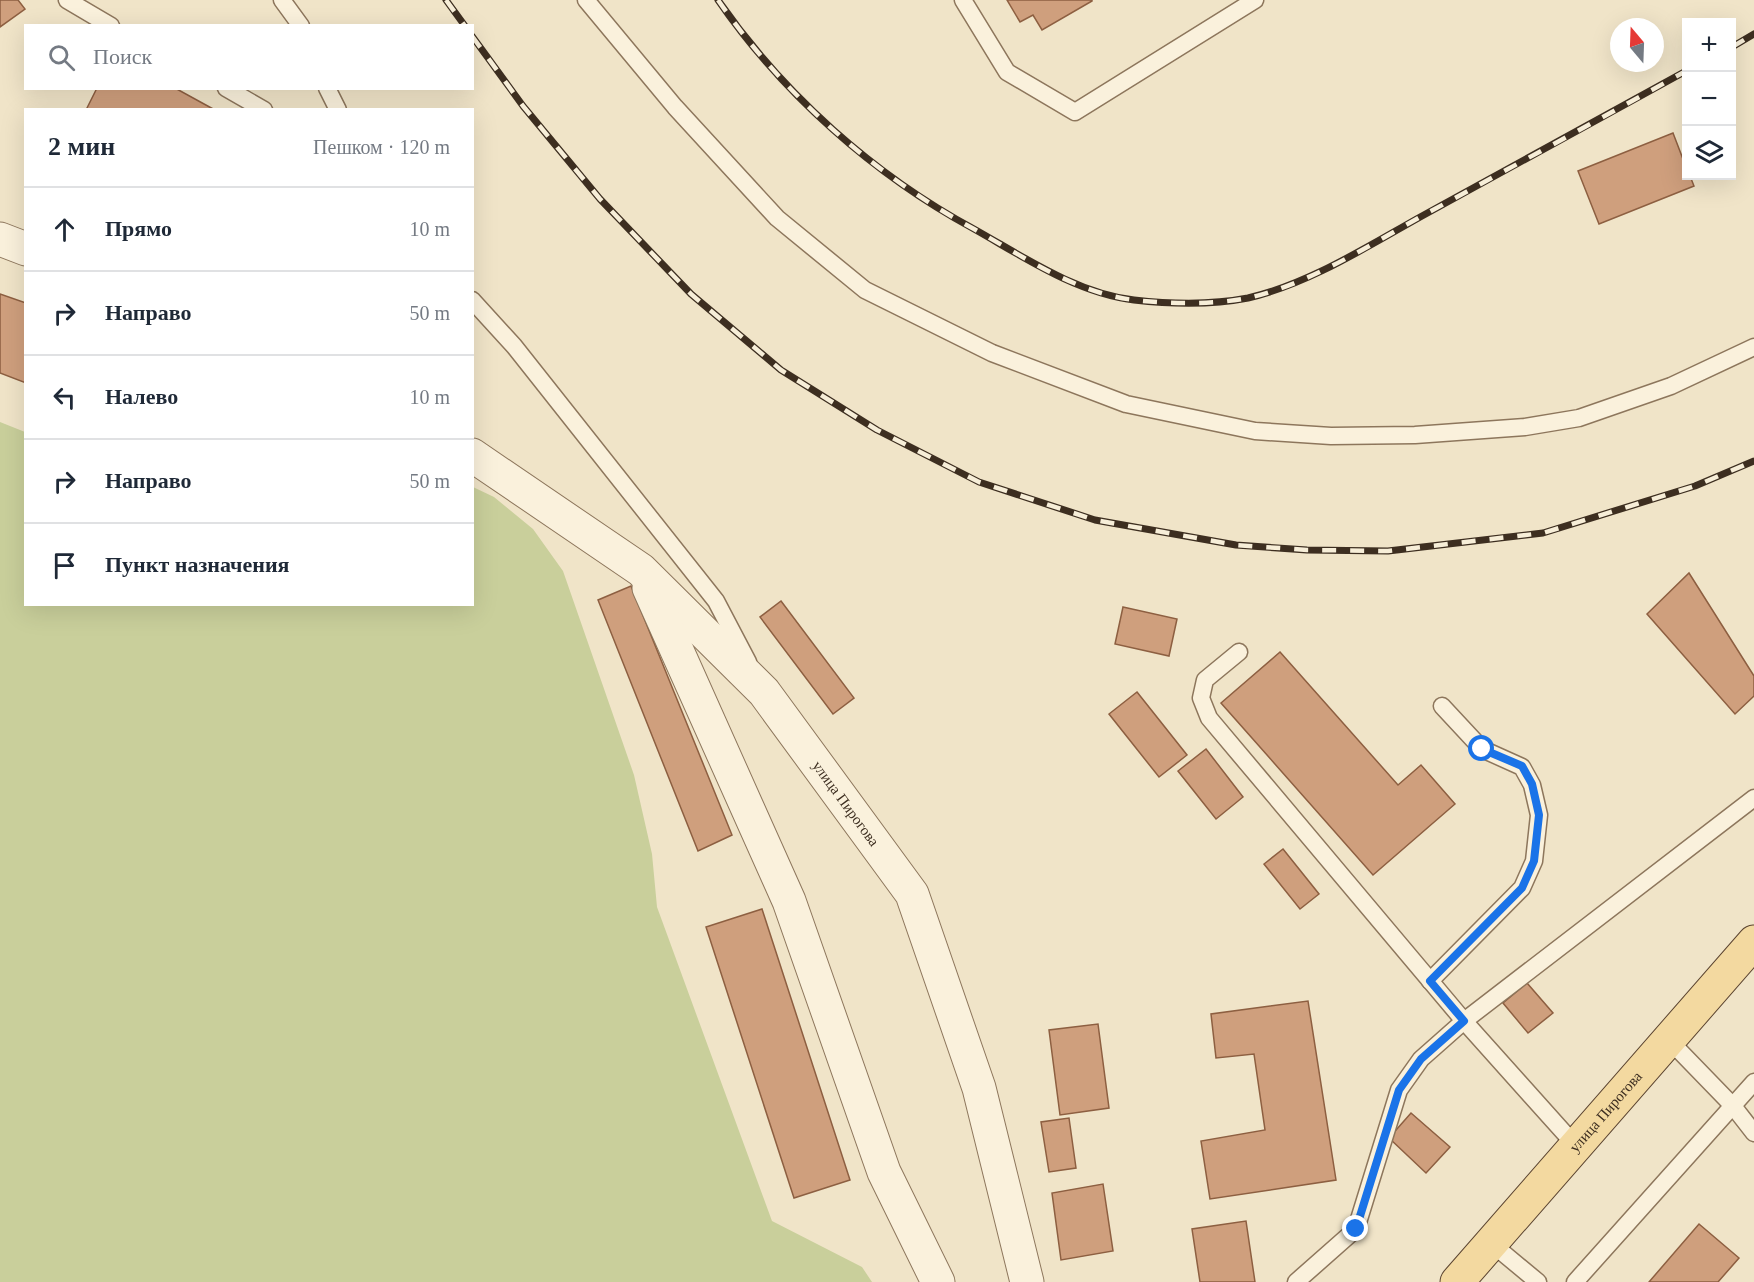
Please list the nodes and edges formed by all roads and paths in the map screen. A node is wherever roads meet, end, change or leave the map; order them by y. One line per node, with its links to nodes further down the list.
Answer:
1 (67, 0): 6 (lane)
2 (282, 0): 7 (lane)
3 (586, 0): 15 (lane)
4 (963, 0): 5 (lane)
5 (1255, 0)
6 (108, 24)
7 (300, 24)
8 (229, 90): 10 (lane)
9 (328, 90): 11 (lane)
10 (261, 108)
11 (337, 108)
12 (0, 239): 13 (street)
13 (24, 248)
14 (474, 302): 19 (lane)
15 (1754, 347)
16 (474, 456): 17 (street, улица Пирогова)
17 (641, 570): 19 (street, улица Пирогова); 31 (street)
18 (1239, 652): 23 (lane)
19 (764, 692): 32 (street, улица Пирогова)
20 (1442, 706): 23 (lane)
21 (1754, 798): 24 (lane)
22 (1754, 942): 25 (main road, улица Пирогова)
23 (1430, 981): 24 (lane)
24 (1464, 1021): 29 (lane); 33 (lane)
25 (1669, 1040): 27 (lane); 29 (main road, улица Пирогова)
26 (1754, 1082): 27 (lane)
27 (1733, 1106): 28 (lane); 36 (lane)
28 (1754, 1133)
29 (1576, 1146): 30 (main road, улица Пирогова)
30 (1491, 1243): 34 (main road, улица Пирогова); 35 (lane)
31 (938, 1282)
32 (1027, 1282)
33 (1296, 1282)
34 (1457, 1282)
35 (1538, 1282)
36 (1575, 1282)

